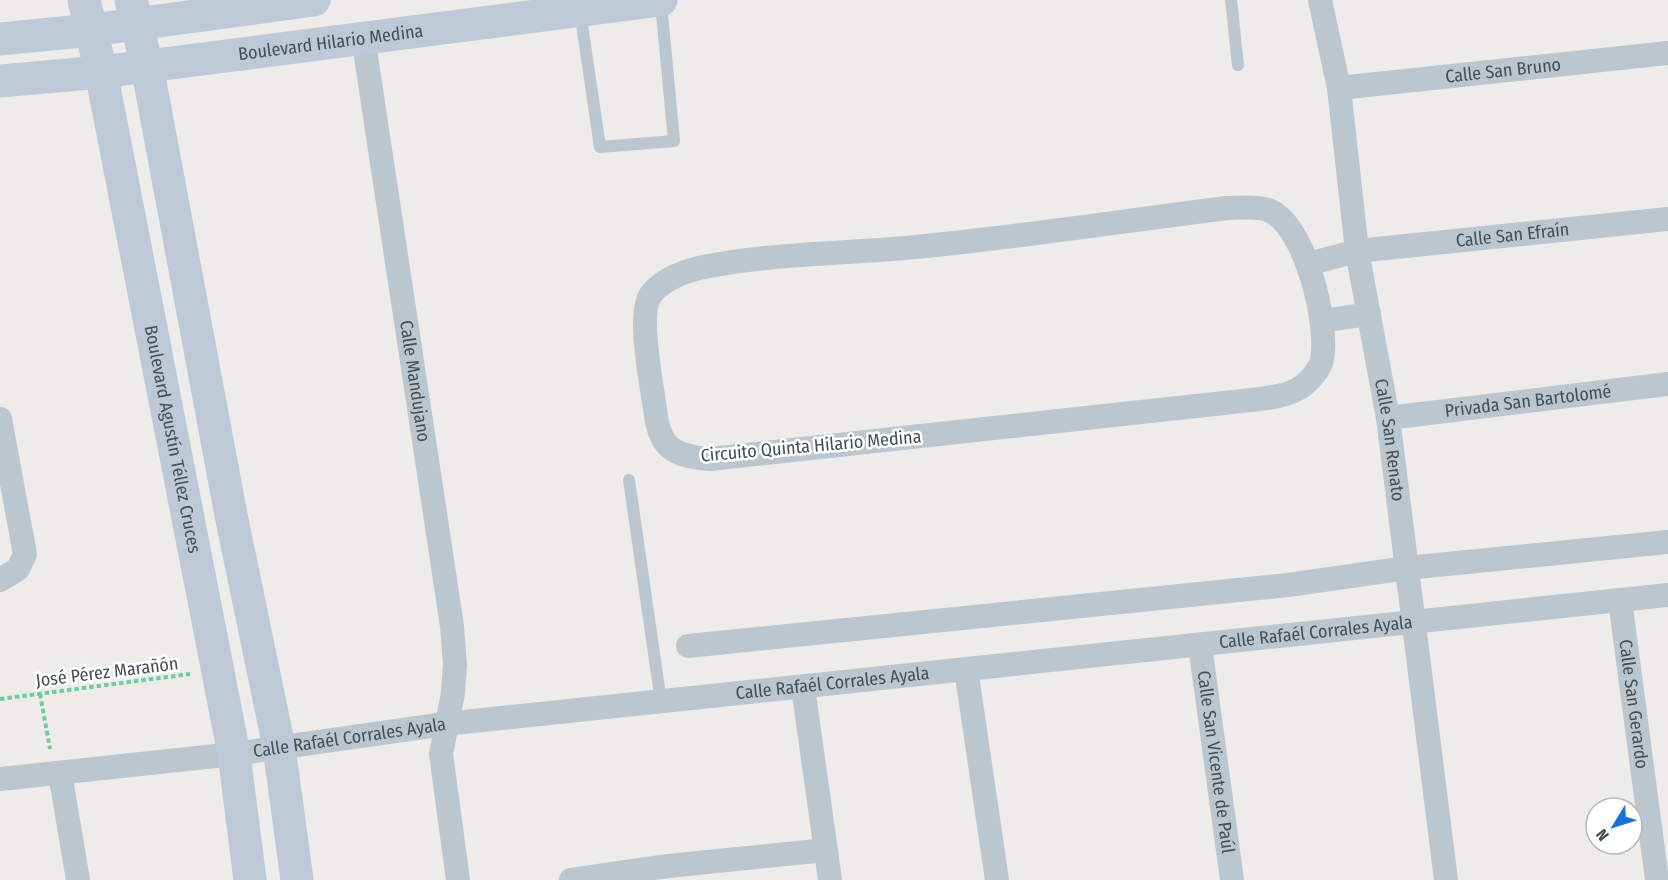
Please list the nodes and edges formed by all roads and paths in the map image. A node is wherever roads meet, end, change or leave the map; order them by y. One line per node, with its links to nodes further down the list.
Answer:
1 (314, 0): 6 (street)
2 (661, 0): 5 (street, Boulevard Hilario Medina); 5 (lane)
3 (1231, 0): 11 (lane)
4 (1320, 0): 15 (street, Calle San Renato)
5 (579, 10): 8 (street, Boulevard Hilario Medina)
6 (134, 11): 7 (street); 12 (street)
7 (88, 15): 9 (street); 13 (street, Boulevard Agustín Téllez Cruces)
8 (363, 38): 12 (street, Boulevard Hilario Medina); 39 (street, Calle Mandujano)
9 (0, 39)
10 (1668, 53): 15 (street, Calle San Bruno)
11 (1238, 65)
12 (147, 66): 13 (street, Boulevard Hilario Medina); 40 (street)
13 (101, 72): 14 (street, Boulevard Hilario Medina); 34 (street, Boulevard Agustín Téllez Cruces)
14 (0, 81)
15 (1339, 88): 17 (street, Calle San Renato)
16 (1668, 219): 17 (street, Calle San Efraín)
17 (1356, 250): 18 (street); 19 (street, Calle San Renato)
18 (1308, 264): 20 (street, Circuito Quinta Hilario Medina); 20 (street, Circuito Quinta Hilario Medina)
19 (1369, 314): 20 (street); 22 (street, Calle San Renato)
20 (1322, 321)
21 (1668, 384): 22 (street, Privada San Bartolomé)
22 (1388, 418): 26 (street, Calle San Renato)
23 (0, 419): 27 (street)
24 (629, 480): 38 (lane)
25 (1668, 542): 26 (street)
26 (1407, 568): 30 (street, Calle San Renato); 32 (street)
27 (0, 580)
28 (1668, 595): 29 (street, Calle Rafaél Corrales Ayala)
29 (1620, 600): 30 (street, Calle Rafaél Corrales Ayala); 56 (street, Calle San Gerardo)
30 (1416, 621): 31 (street, Calle Rafaél Corrales Ayala); 55 (street, Calle San Renato)
31 (1200, 645): 33 (street, Calle Rafaél Corrales Ayala); 54 (street, Calle San Vicente de Paúl)
32 (688, 646)
33 (966, 669): 35 (street, Calle Rafaél Corrales Ayala); 53 (street)
34 (217, 671): 36 (path, José Pérez Marañón); 41 (street, Boulevard Agustín Téllez Cruces)
35 (803, 687): 38 (street, Calle Rafaél Corrales Ayala); 44 (street)
36 (40, 694): 37 (path, José Pérez Marañón); 42 (path)
37 (0, 699)
38 (661, 702): 39 (street, Calle Rafaél Corrales Ayala)
39 (445, 724): 40 (street, Calle Rafaél Corrales Ayala); 50 (street, Calle Mandujano)
40 (279, 747): 41 (street, Calle Rafaél Corrales Ayala); 49 (street)
41 (234, 754): 42 (street, Calle Rafaél Corrales Ayala); 48 (street, Boulevard Agustín Téllez Cruces)
42 (60, 773): 43 (street, Calle Rafaél Corrales Ayala); 47 (street)
43 (0, 779)
44 (826, 850): 45 (street); 52 (street)
45 (669, 873): 46 (street)
46 (602, 879): 51 (street)
47 (78, 880)
48 (250, 880)
49 (297, 880)
50 (458, 880)
51 (571, 880)
52 (830, 880)
53 (997, 880)
54 (1232, 880)
55 (1446, 880)
56 (1657, 880)

